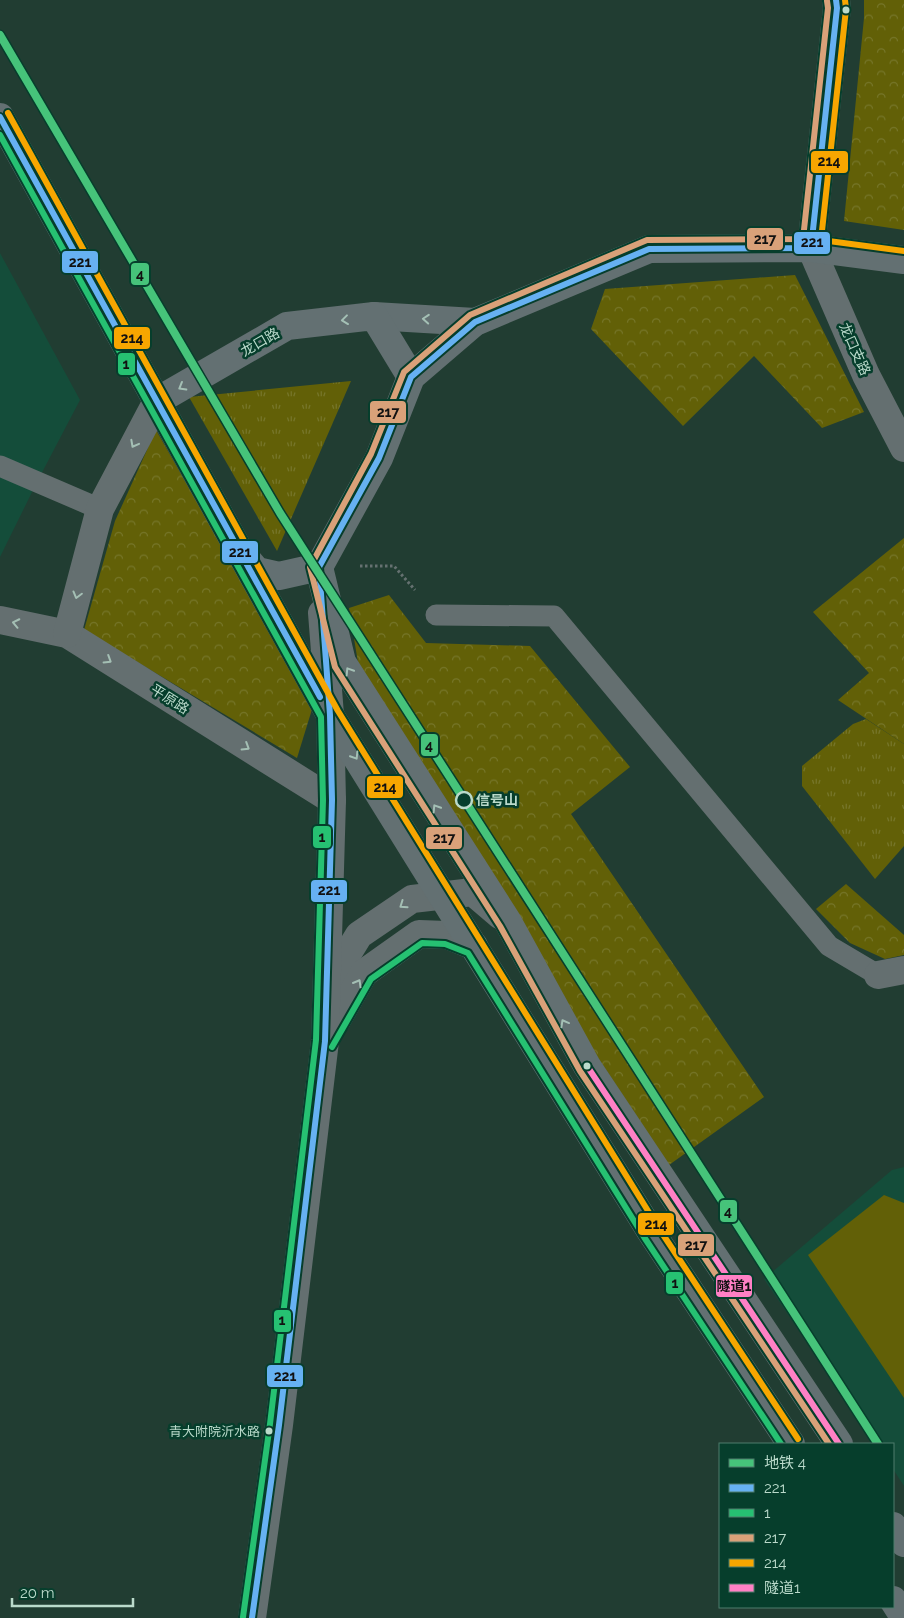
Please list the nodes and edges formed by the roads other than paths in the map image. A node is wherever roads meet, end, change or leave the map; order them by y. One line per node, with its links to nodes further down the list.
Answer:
1 (836, 0): 3 (street)
2 (0, 117): 8 (main road)
3 (812, 248): 4 (main road, 龙口路); 6 (main road, 龙口路); 9 (street, 龙口支路)
4 (904, 260)
5 (374, 316): 6 (main road, 龙口路, one-way to 5); 7 (main road); 8 (main road, 龙口路, one-way to 8)
6 (475, 322): 7 (main road, 龙口路)
7 (411, 378): 13 (main road, 龙口路)
8 (157, 401): 11 (street, one-way to 11); 12 (main road)
9 (904, 448)
10 (0, 466): 11 (lane)
11 (100, 508): 16 (street, one-way to 16)
12 (242, 554): 13 (main road); 17 (main road)
13 (319, 567): 17 (street); 20 (main road, one-way to 13)
14 (436, 615): 22 (lane)
15 (0, 620): 16 (street, 平原路, one-way to 15)
16 (67, 634): 18 (street, 平原路, one-way to 18)
17 (330, 715): 18 (street); 19 (main road, one-way to 19)
18 (332, 800): 23 (street)
19 (442, 895): 20 (street); 21 (main road); 23 (street, one-way to 23)
20 (508, 922): 25 (main road, one-way to 20)
21 (474, 946): 23 (street, one-way to 21); 24 (main road)
22 (891, 972)
23 (325, 1041): 30 (street)
24 (790, 1443)
25 (837, 1443)
26 (894, 1528): 27 (main road)
27 (904, 1543)
28 (894, 1602): 29 (main road)
29 (904, 1617)
30 (252, 1618)

